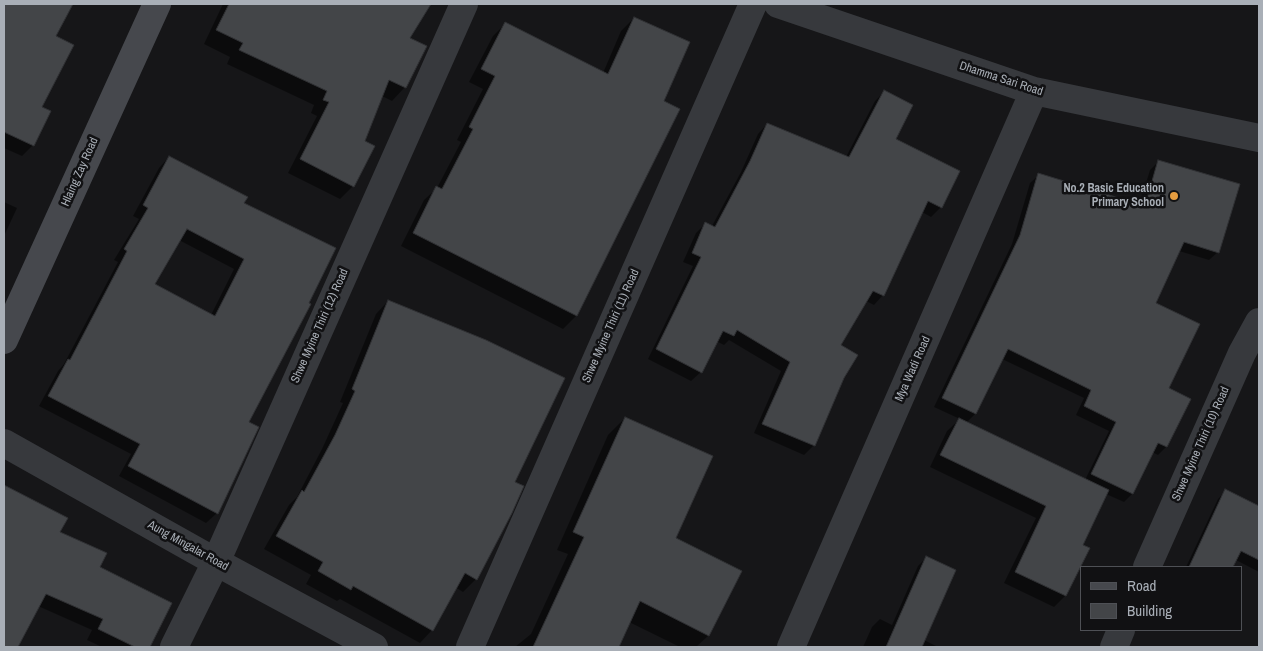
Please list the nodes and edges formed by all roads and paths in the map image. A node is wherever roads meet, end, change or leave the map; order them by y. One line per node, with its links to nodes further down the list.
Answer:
1 (157, 4): 8 (street, Hlaing Zay Road)
2 (464, 4): 10 (street, Shwe Myine Thiri (12) Road)
3 (753, 4): 15 (street, Shwe Myine Thiri (11) Road)
4 (778, 4): 5 (street, Dhamma Sari Road)
5 (1034, 91): 6 (street, Dhamma Sari Road); 16 (street, Mya Wadi Road)
6 (1259, 138)
7 (1259, 322): 11 (street, Shwe Myine Thiri (10) Road)
8 (4, 340)
9 (4, 443): 10 (street, Aung Mingalar Road)
10 (216, 562): 13 (street, Shwe Myine Thiri (12) Road); 14 (street, Aung Mingalar Road)
11 (1147, 566)
12 (1121, 631): 17 (street)
13 (174, 647)
14 (374, 647)
15 (470, 647)
16 (791, 647)
17 (1114, 647)

